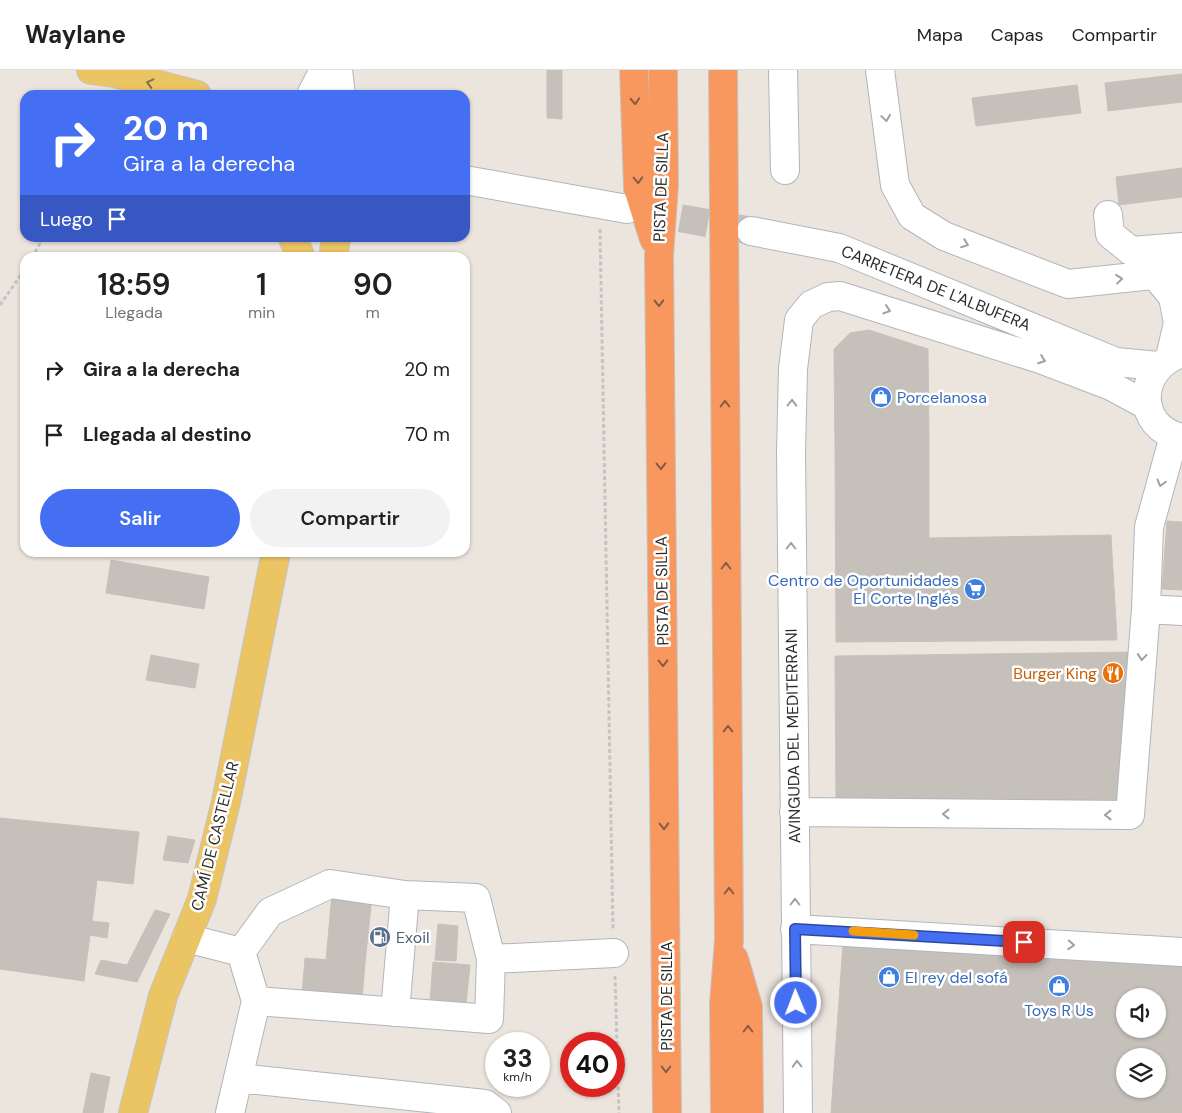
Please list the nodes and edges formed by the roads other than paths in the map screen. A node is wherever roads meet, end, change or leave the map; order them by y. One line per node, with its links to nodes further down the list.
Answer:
1 (75, 70): 10 (main road)
2 (91, 70): 11 (main road, one-way to 2)
3 (324, 70): 12 (street)
4 (338, 70): 13 (street)
5 (634, 70): 19 (highway, one-way to 19)
6 (663, 70): 19 (highway, PISTA DE SILLA)
7 (723, 70): 33 (highway, one-way to 7)
8 (783, 70): 14 (street)
9 (880, 70): 21 (street, one-way to 21)
10 (116, 90)
11 (178, 90)
12 (314, 90)
13 (341, 90)
14 (785, 170)
15 (470, 181): 16 (street)
16 (627, 209)
17 (1108, 215): 20 (street)
18 (751, 230): 23 (street, CARRETERA DE L'ALBUFERA)
19 (659, 254): 44 (highway, PISTA DE SILLA, one-way to 44)
20 (1182, 254): 21 (street)
21 (1155, 276): 22 (street)
22 (1170, 358): 23 (street); 24 (street)
23 (1116, 362): 24 (street)
24 (1147, 402): 25 (street); 29 (street, AVINGUDA DEL MEDITERRANI, one-way to 24)
25 (1178, 437): 27 (street, one-way to 27)
26 (275, 557): 32 (main road, CAMÍ DE CASTELLAR)
27 (1146, 609): 28 (street); 29 (street, one-way to 29)
28 (1182, 611)
29 (794, 812): 31 (street, AVINGUDA DEL MEDITERRANI, one-way to 29)
30 (405, 895): 34 (street); 37 (street); 39 (street)
31 (795, 929): 35 (street, one-way to 35); 47 (street, AVINGUDA DEL MEDITERRANI, one-way to 31)
32 (186, 938): 34 (street); 41 (main road, CAMÍ DE CASTELLAR)
33 (729, 940): 45 (highway); 46 (highway, one-way to 33)
34 (241, 952): 38 (street)
35 (1182, 952)
36 (614, 953): 37 (street)
37 (491, 959): 39 (street)
38 (256, 1000): 39 (street); 40 (street)
39 (395, 1012)
40 (238, 1078): 42 (street); 43 (street)
41 (134, 1113)
42 (230, 1113)
43 (497, 1113)
44 (667, 1113)
45 (725, 1113)
46 (748, 1113)
47 (798, 1113)

